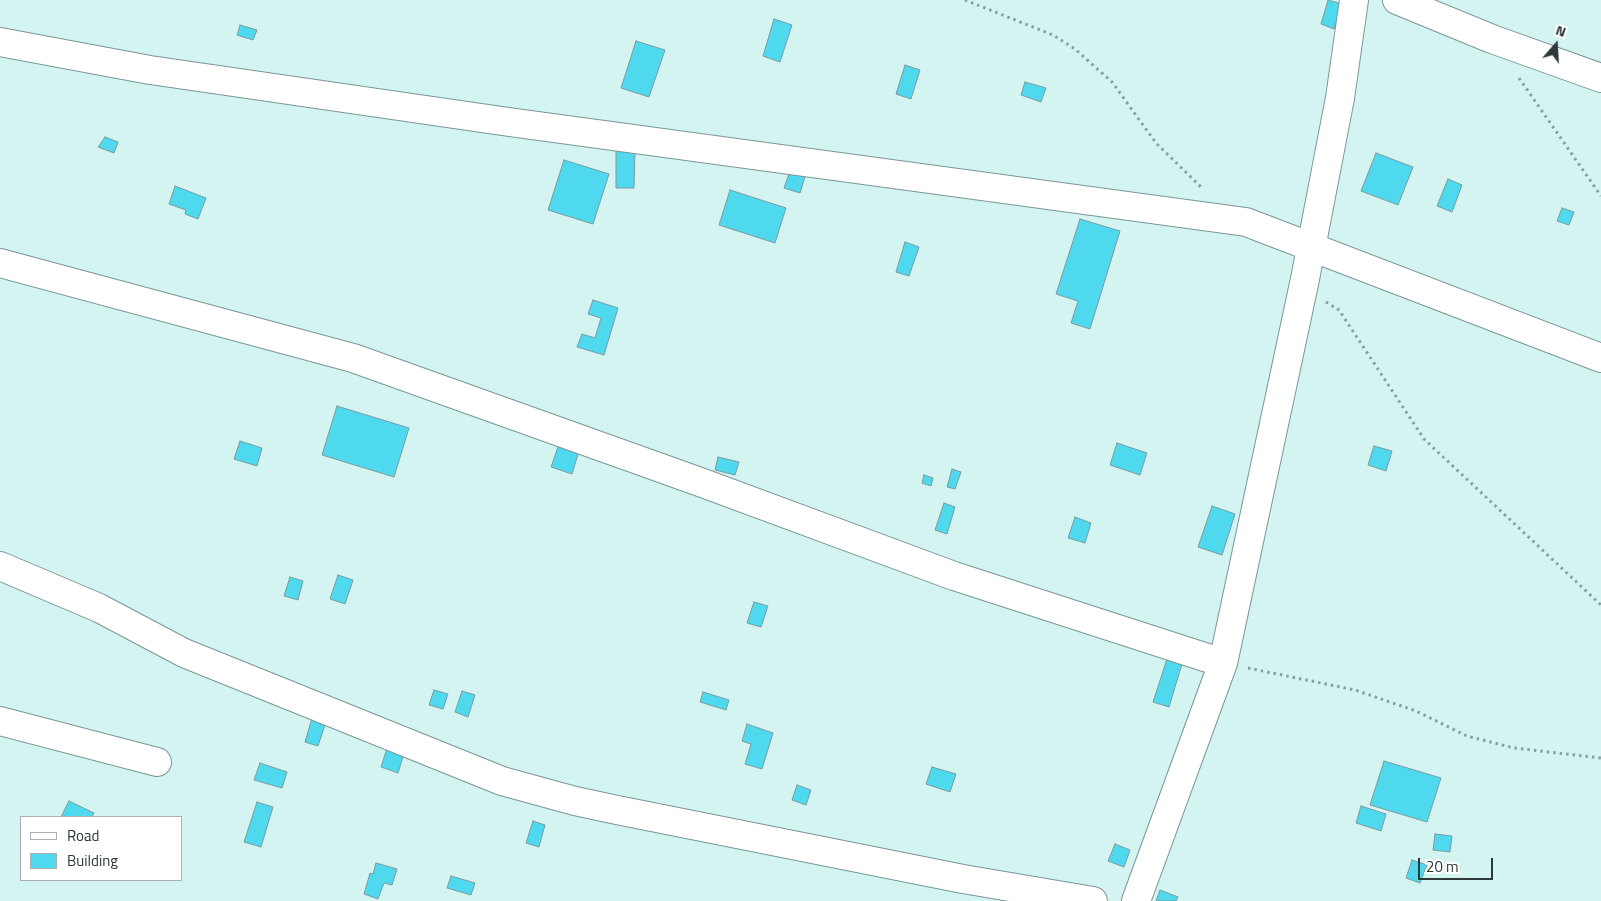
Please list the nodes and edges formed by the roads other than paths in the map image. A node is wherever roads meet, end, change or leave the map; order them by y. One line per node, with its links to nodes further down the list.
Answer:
1 (1354, 0): 5 (street)
2 (1397, 0): 4 (street)
3 (0, 42): 5 (street)
4 (1601, 78)
5 (1310, 248): 7 (street); 9 (street)
6 (0, 263): 9 (street)
7 (1601, 358)
8 (0, 566): 12 (street)
9 (1223, 663): 13 (street)
10 (0, 720): 11 (street)
11 (156, 762)
12 (1093, 901)
13 (1136, 901)

